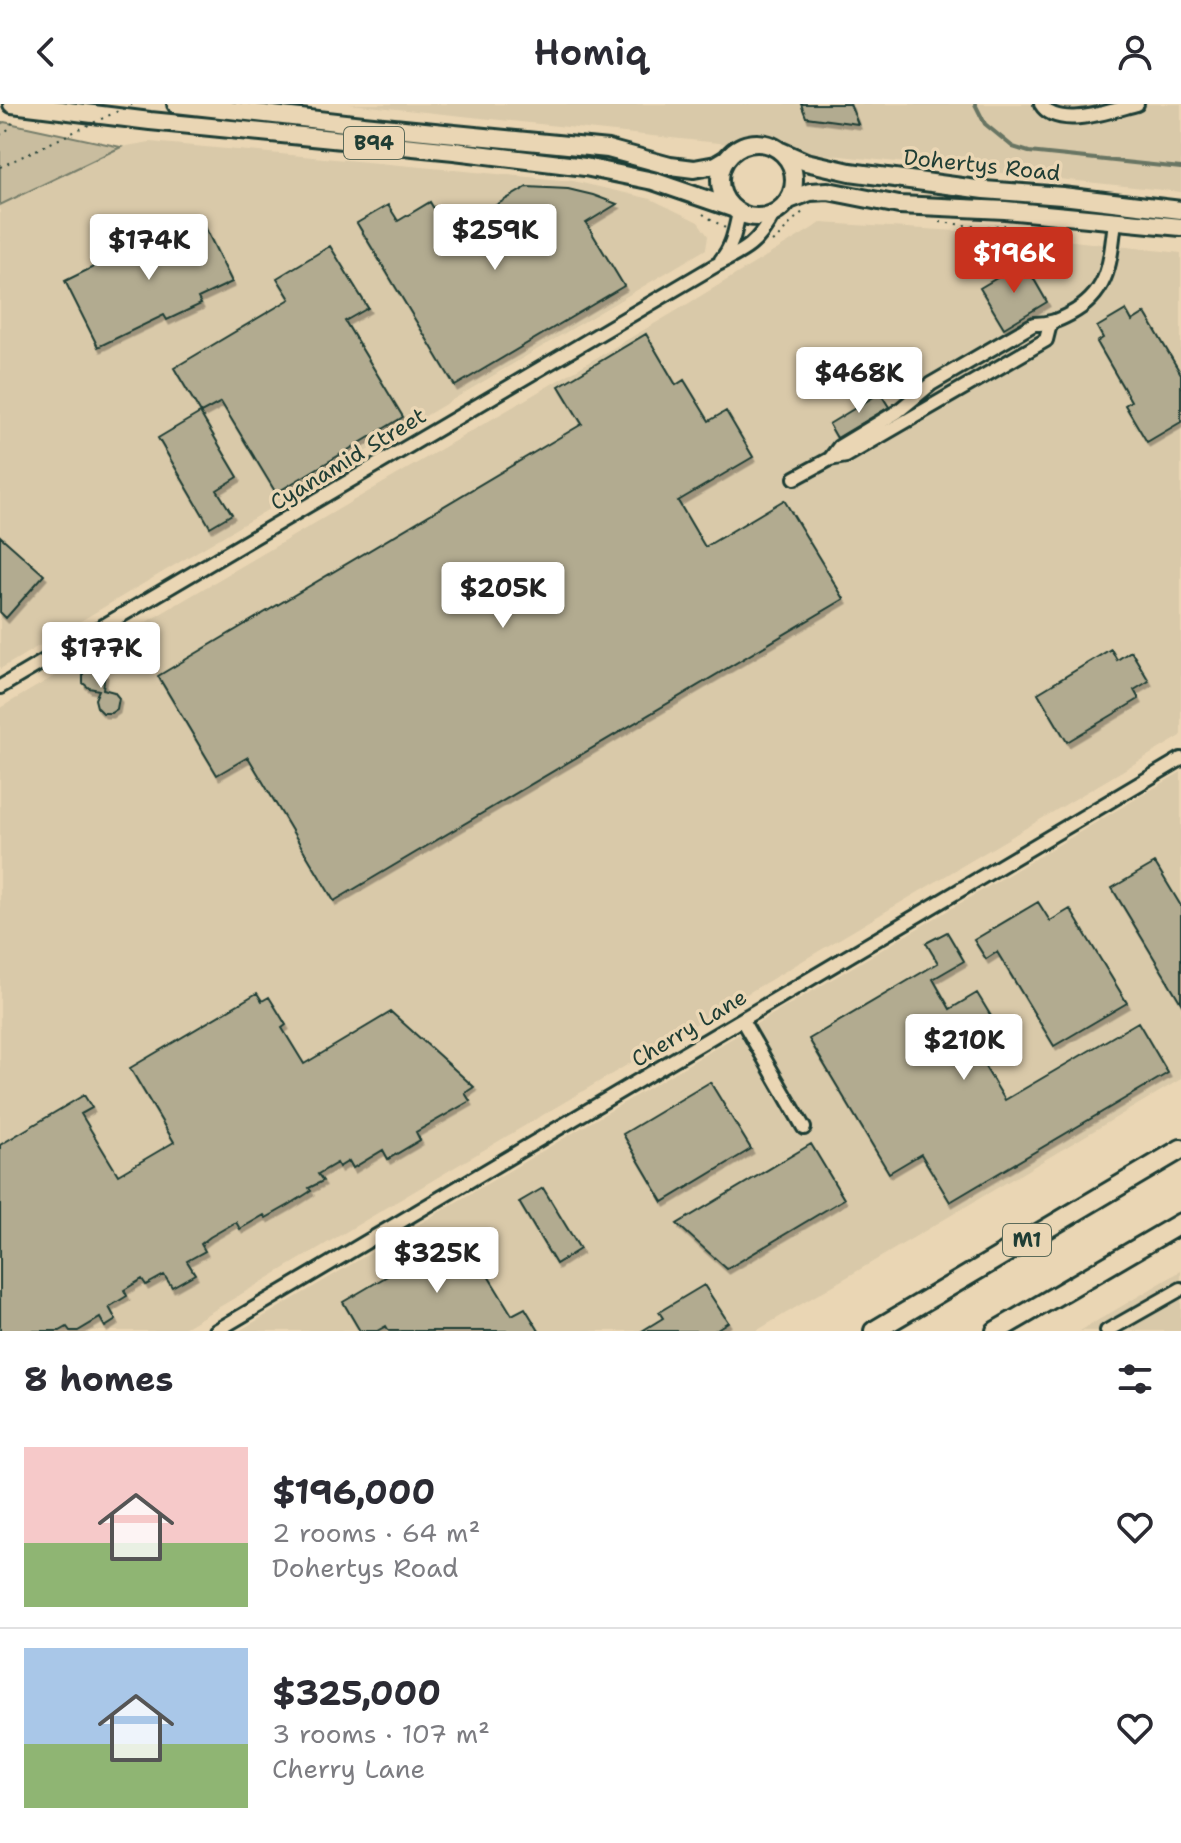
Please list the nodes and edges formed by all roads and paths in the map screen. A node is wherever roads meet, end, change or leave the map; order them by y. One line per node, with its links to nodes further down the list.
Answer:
1 (133, 104): 9 (path, bridge)
2 (176, 104): 8 (main road, B94)
3 (1041, 104): 4 (street)
4 (1137, 104)
5 (13, 110): 6 (path); 12 (main road, B94)
6 (0, 135)
7 (781, 151): 8 (main road, B94); 10 (main road); 13 (main road, Dohertys Road / B94)
8 (726, 159): 12 (main road)
9 (0, 167)
10 (789, 200): 14 (main road); 15 (main road, Dohertys Road)
11 (810, 208): 19 (path)
12 (736, 210): 14 (main road, B94); 20 (street)
13 (1181, 210)
14 (774, 213): 20 (street, Cyanamid Street)
15 (1115, 221): 18 (main road, Dohertys Road); 21 (street)
16 (937, 222): 17 (path)
17 (1008, 225)
18 (1181, 227)
19 (766, 243)
20 (716, 265): 24 (street, Cyanamid Street)
21 (1050, 324): 22 (street); 22 (street)
22 (830, 459): 23 (street)
23 (795, 478)
24 (0, 687)
25 (1181, 759): 26 (street, Cherry Lane)
26 (742, 1020): 27 (street); 31 (street, Cherry Lane)
27 (804, 1128)
28 (1181, 1149): 32 (highway, M1)
29 (1181, 1223): 33 (highway)
30 (1181, 1289): 34 (street)
31 (216, 1331)
32 (874, 1331)
33 (996, 1331)
34 (1107, 1331)

